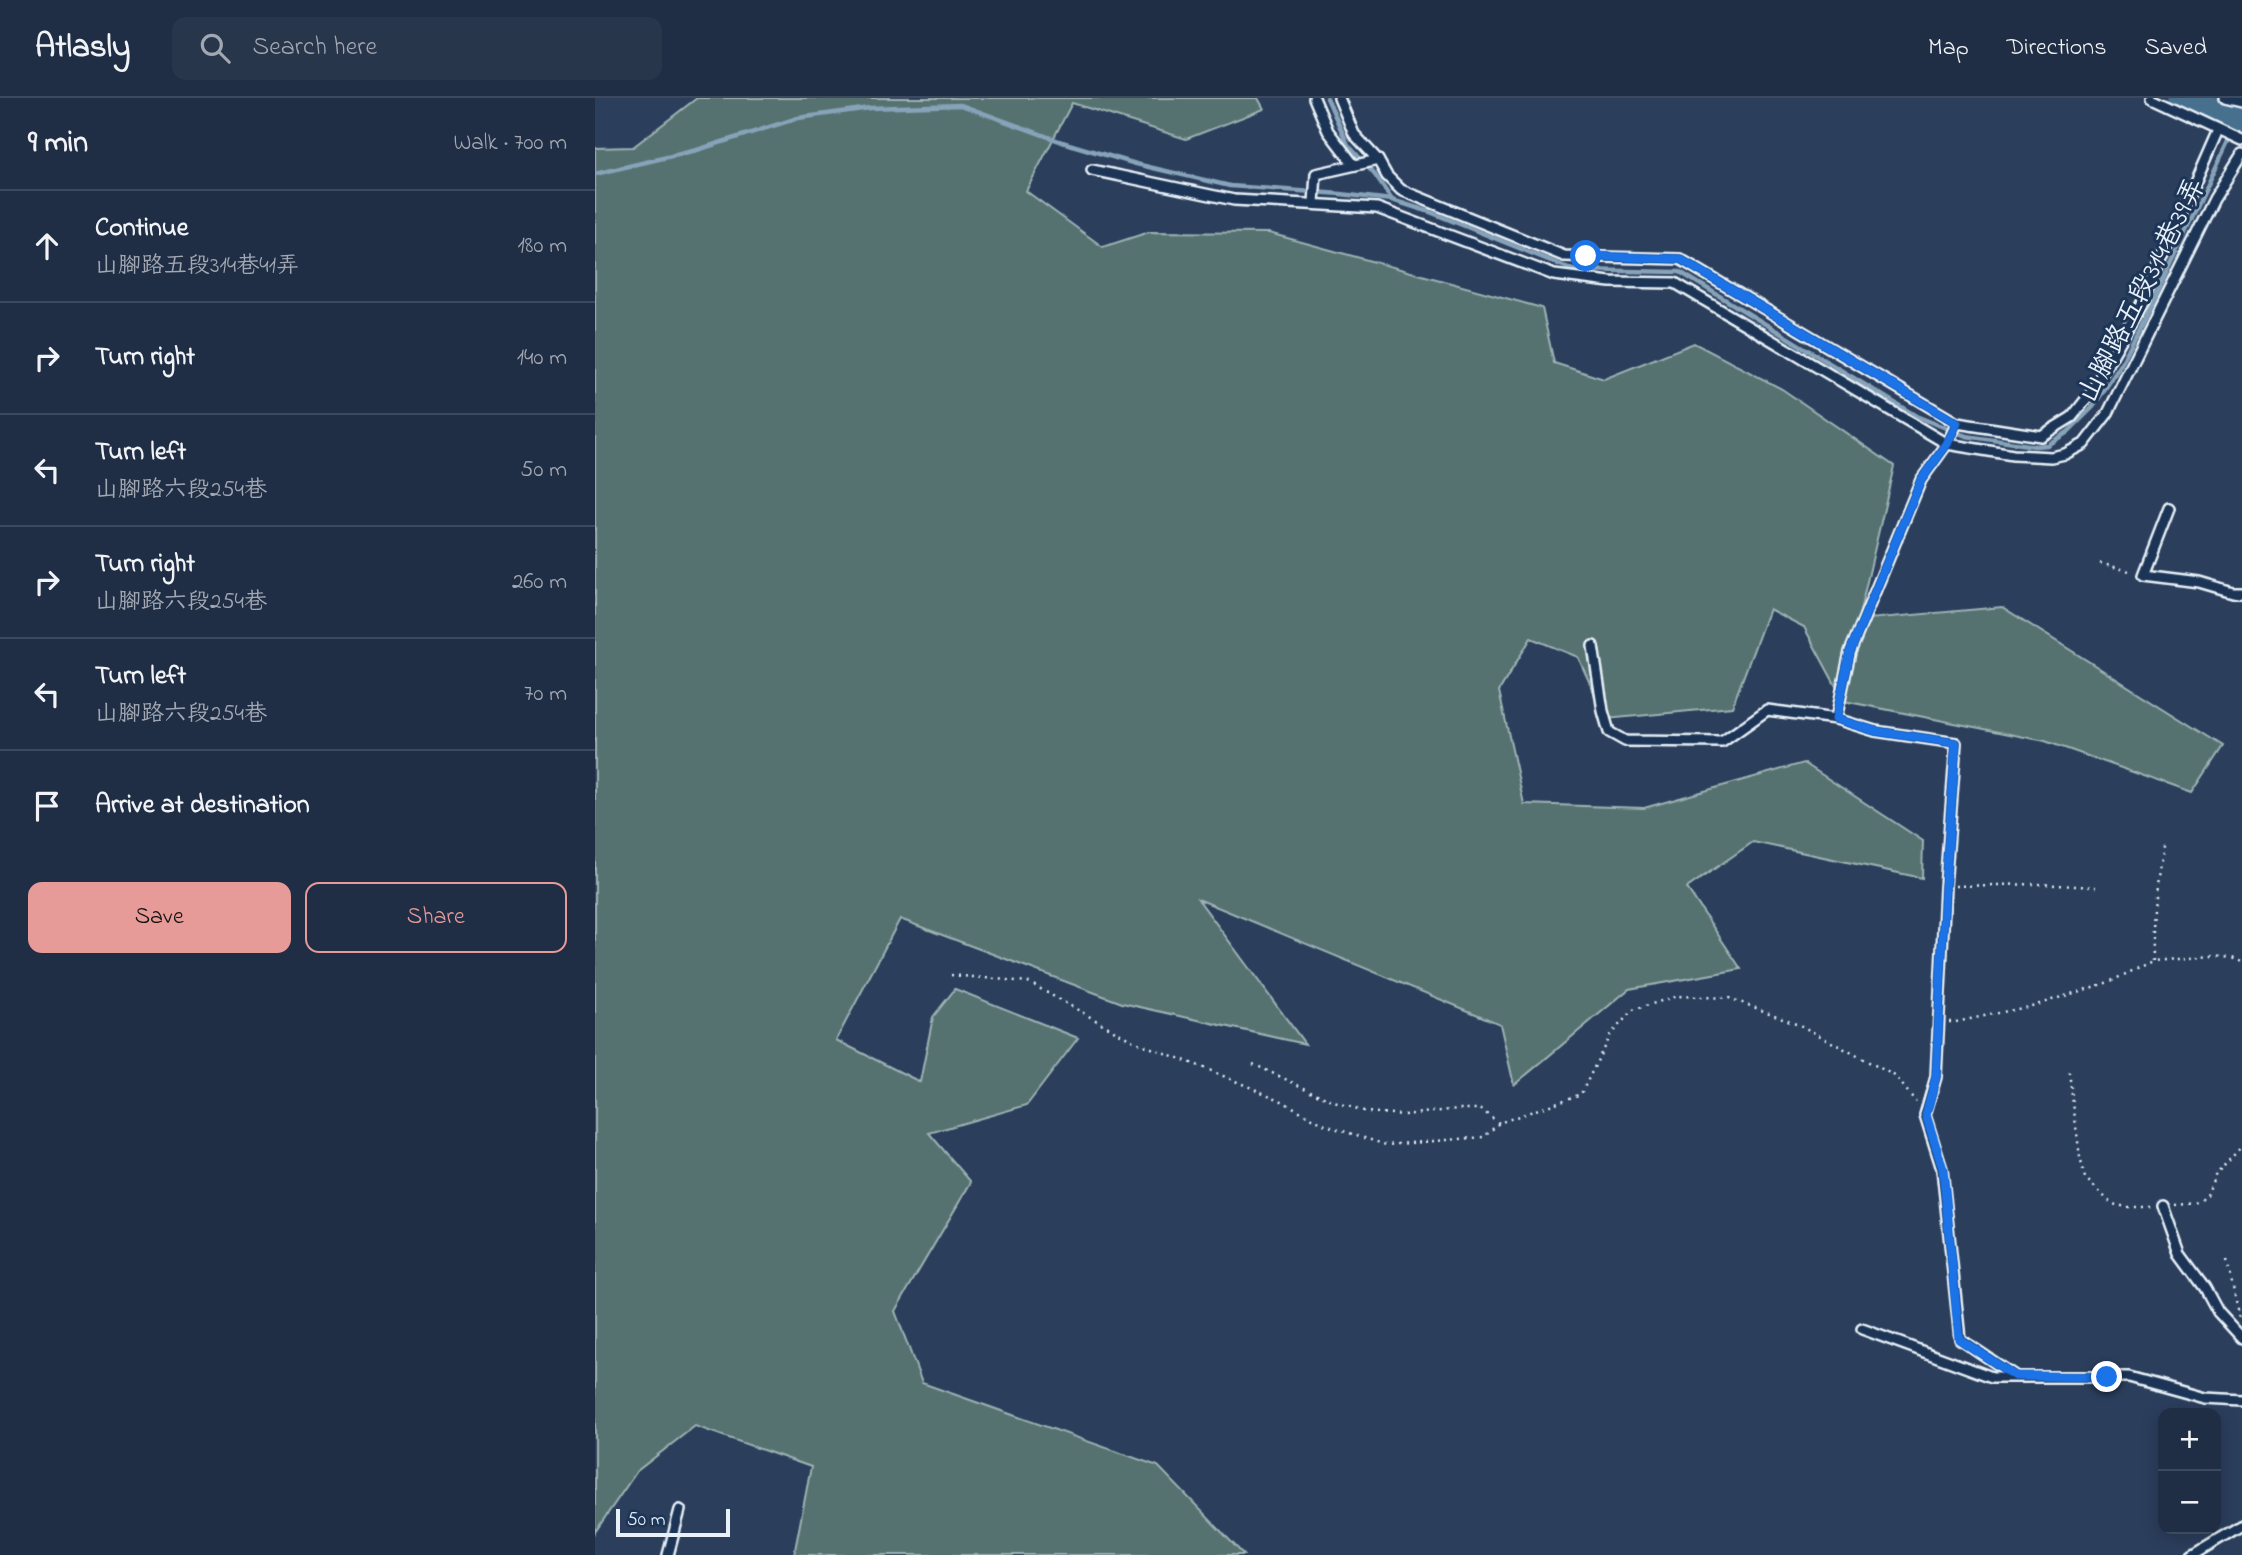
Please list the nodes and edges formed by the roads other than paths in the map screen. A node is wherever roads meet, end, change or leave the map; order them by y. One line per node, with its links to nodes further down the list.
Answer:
1 (1314, 98): 10 (lane)
2 (1339, 98): 9 (lane)
3 (2152, 98): 6 (lane)
4 (2225, 98): 5 (lane)
5 (2242, 102)
6 (2218, 130): 7 (lane); 13 (lane)
7 (2242, 140)
8 (2242, 153): 14 (lane, 山腳路五段314巷39弄)
9 (1378, 160): 10 (lane); 13 (lane)
10 (1354, 165): 12 (lane)
11 (1092, 170): 12 (lane, 山腳路五段314巷39弄)
12 (1314, 203): 14 (lane, 山腳路五段314巷39弄)
13 (1957, 423): 14 (lane)
14 (1947, 444): 18 (lane)
15 (2169, 508): 16 (lane)
16 (2242, 592)
17 (1593, 646): 18 (lane)
18 (1836, 719): 22 (lane)
19 (2163, 1206): 21 (lane)
20 (1862, 1329): 22 (lane)
21 (2242, 1337)
22 (2015, 1376): 23 (lane)
23 (2242, 1400)
24 (680, 1510): 26 (lane)
25 (2242, 1525): 27 (lane)
26 (668, 1555)
27 (2192, 1555)

